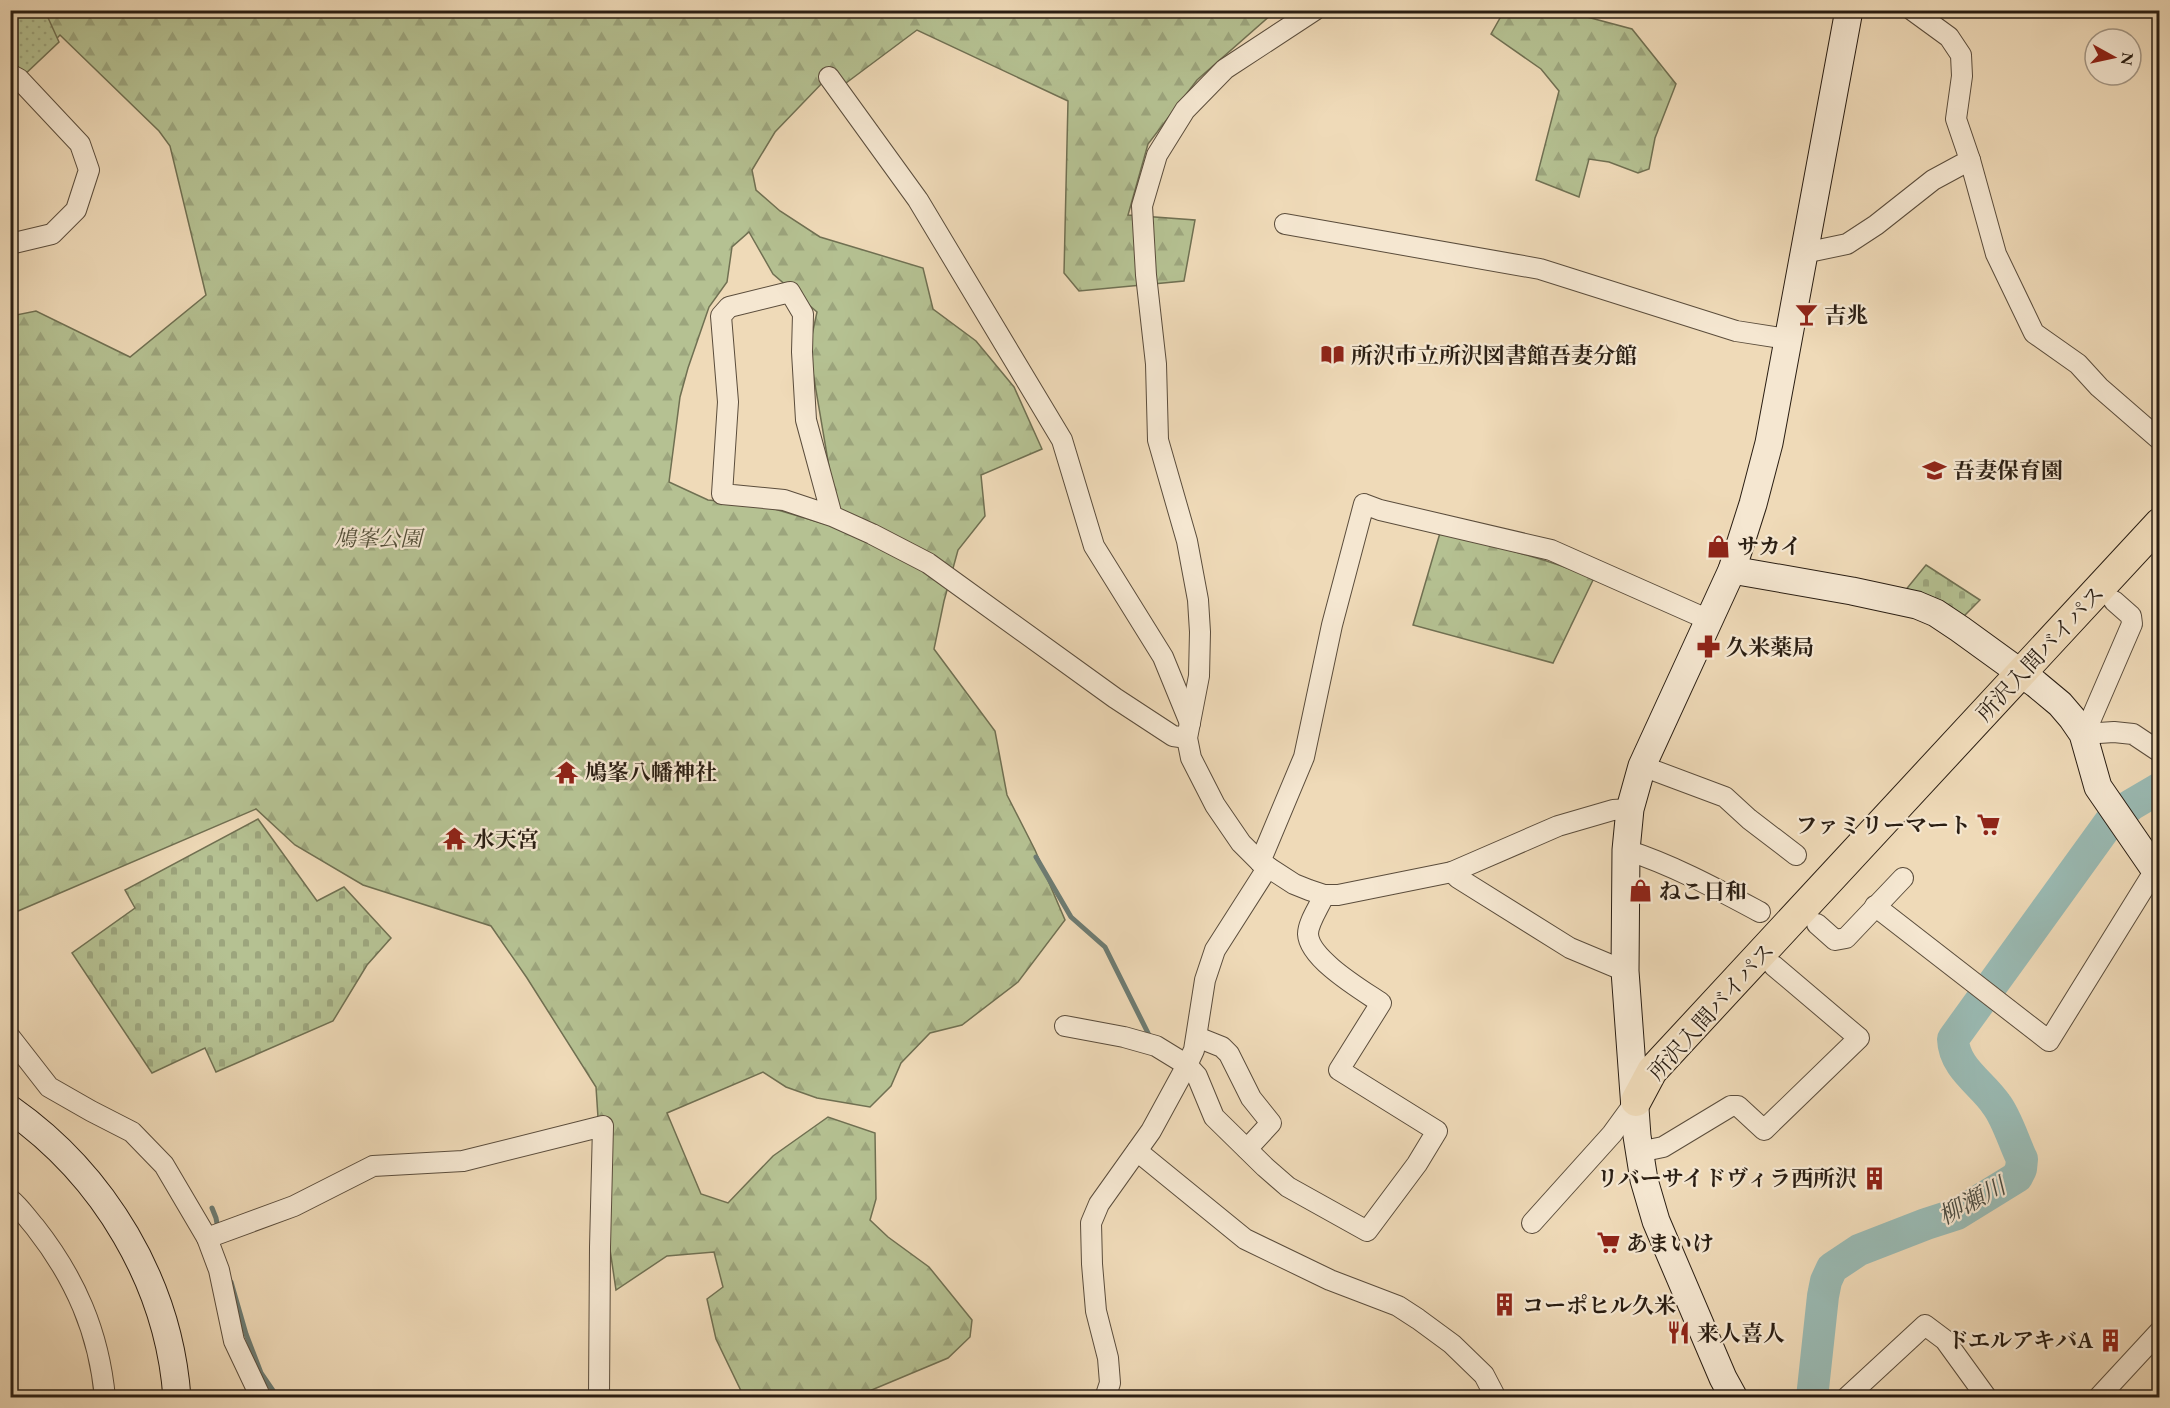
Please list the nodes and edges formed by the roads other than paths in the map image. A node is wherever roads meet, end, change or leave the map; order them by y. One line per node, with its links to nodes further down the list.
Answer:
1 (1315, 10): 19 (street)
2 (1849, 10): 9 (street)
3 (1912, 10): 6 (street)
4 (10, 74): 8 (street)
5 (829, 77): 19 (street)
6 (1970, 160): 9 (street); 11 (street)
7 (1285, 224): 10 (street)
8 (11, 242)
9 (1804, 253): 10 (street)
10 (1788, 339): 15 (street)
11 (2160, 440)
12 (832, 516): 12 (street); 19 (street)
13 (2160, 523): 18 (main road, 所沢入間バイパス)
14 (2160, 552): 16 (main road, 所沢入間バイパス)
15 (1732, 570): 17 (street); 18 (street)
16 (2114, 601): 18 (main road, 所沢入間バイパス); 20 (street)
17 (1709, 620): 22 (street); 26 (street)
18 (2028, 679): 20 (street); 33 (main road, 所沢入間バイパス); 40 (main road, 所沢入間バイパス)
19 (1188, 730): 26 (street)
20 (2082, 732): 21 (street); 28 (street)
21 (2160, 752)
22 (1642, 765): 23 (street); 25 (street)
23 (1630, 809): 24 (street); 27 (street)
24 (1626, 850): 32 (street); 35 (street)
25 (1796, 855)
26 (1264, 864): 30 (street); 38 (street)
27 (1452, 872): 30 (street); 35 (street)
28 (2157, 874): 31 (street)
29 (1904, 878): 31 (street)
30 (1324, 895): 42 (street)
31 (1875, 906): 33 (street)
32 (1760, 912)
33 (1817, 924): 34 (main road, 所沢入間バイパス)
34 (1774, 966): 40 (main road, 所沢入間バイパス); 44 (street)
35 (1624, 971): 40 (street)
36 (1065, 1026): 39 (street)
37 (10, 1037): 47 (street)
38 (1197, 1037): 39 (street); 42 (street)
39 (1187, 1065): 42 (street); 43 (street)
40 (1636, 1101): 44 (street); 46 (street)
41 (10, 1109): 50 (street)
42 (1247, 1149)
43 (1137, 1151): 53 (street); 54 (street)
44 (1639, 1152): 55 (street)
45 (10, 1199): 49 (street)
46 (1532, 1223)
47 (207, 1238): 51 (street); 52 (street)
48 (2160, 1331): 58 (street)
49 (105, 1398)
50 (177, 1398)
51 (261, 1398)
52 (599, 1398)
53 (1105, 1398)
54 (1496, 1398)
55 (1734, 1398)
56 (1846, 1398): 57 (street)
57 (1987, 1398)
58 (2098, 1398)

